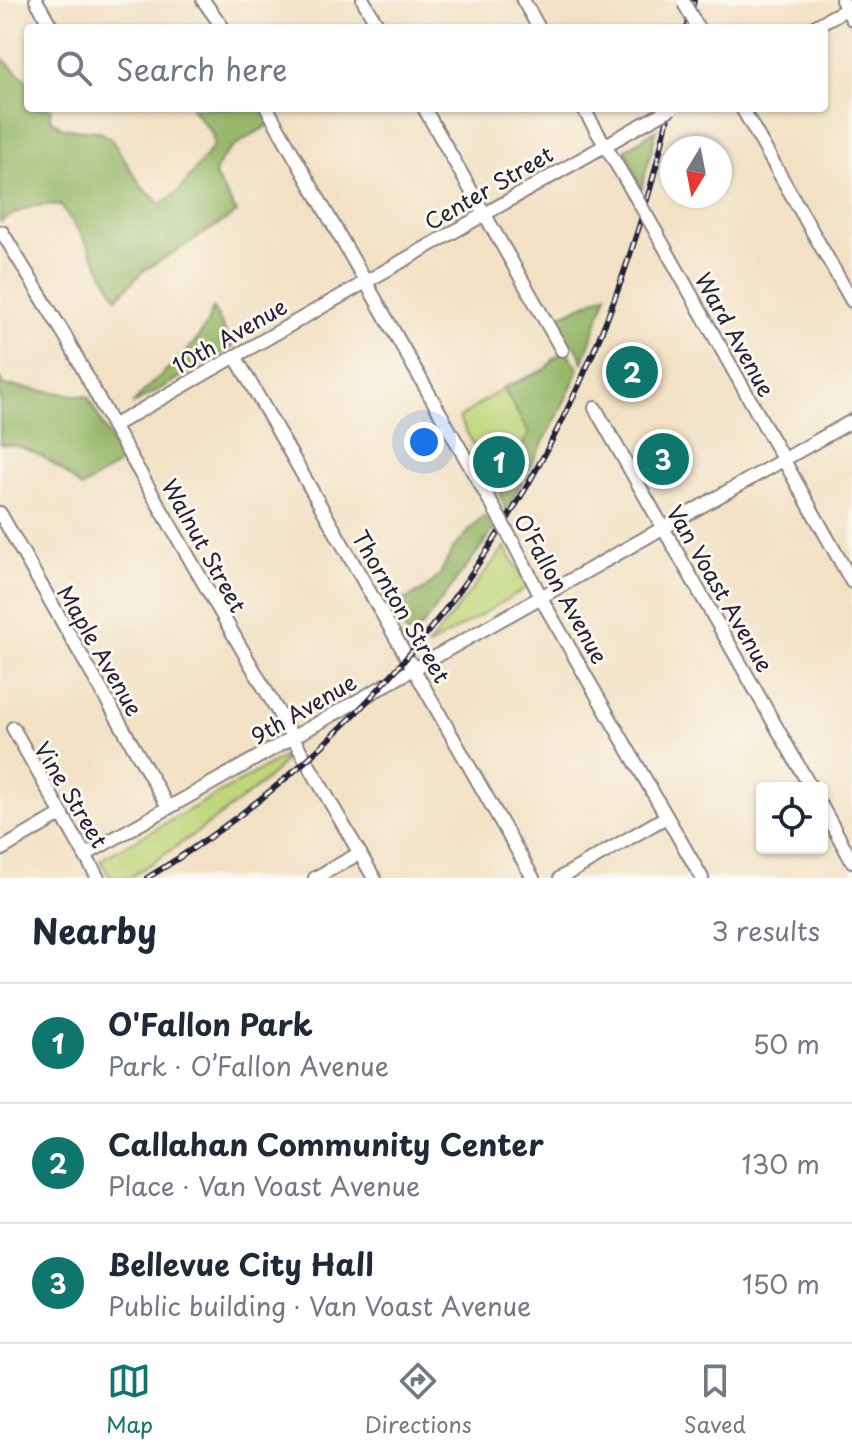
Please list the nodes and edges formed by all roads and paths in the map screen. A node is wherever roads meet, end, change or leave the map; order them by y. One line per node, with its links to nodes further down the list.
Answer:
1 (36, 0): 7 (street)
2 (363, 0): 9 (street)
3 (523, 0): 10 (street)
4 (683, 1): 11 (street, bridge)
5 (211, 2): 8 (street)
6 (848, 9): 12 (street)
7 (50, 24)
8 (221, 24)
9 (377, 24)
10 (537, 24)
11 (696, 24)
12 (820, 24)
13 (269, 112): 21 (street, O’Fallon Avenue)
14 (426, 112): 19 (street)
15 (585, 112): 18 (street, Ward Avenue)
16 (665, 112): 18 (street, Center Street, bridge)
17 (744, 112): 22 (street)
18 (605, 145): 19 (street, Center Street); 28 (street, Ward Avenue, bridge)
19 (485, 213): 21 (street, Center Street); 23 (street)
20 (2, 232): 27 (street, Walnut Street)
21 (366, 280): 24 (street, 10th Avenue); 32 (street, O’Fallon Avenue, bridge)
22 (852, 301)
23 (562, 350)
24 (235, 356): 27 (street, 10th Avenue); 33 (street, Thornton Street)
25 (595, 408): 30 (street, Van Voast Avenue)
26 (852, 421): 28 (street, 9th Avenue)
27 (113, 426): 35 (street, Walnut Street)
28 (783, 459): 30 (street, 9th Avenue); 31 (street, Ward Avenue)
29 (0, 513): 37 (street, Maple Avenue)
30 (664, 527): 32 (street, 9th Avenue); 36 (street, Van Voast Avenue)
31 (852, 582)
32 (541, 596): 33 (street, 9th Avenue); 39 (street, O’Fallon Avenue)
33 (415, 670): 35 (street, 9th Avenue); 48 (street, Thornton Street)
34 (13, 728): 38 (street, Vine Street)
35 (290, 737): 37 (street, 9th Avenue); 42 (street, Walnut Street)
36 (808, 782)
37 (168, 807): 43 (street, 9th Avenue)
38 (60, 815): 41 (street); 43 (street, Vine Street)
39 (666, 817): 49 (street); 50 (street, O’Fallon Avenue)
40 (828, 818): 44 (street)
41 (0, 850)
42 (360, 853): 46 (street); 47 (street, Walnut Street)
43 (85, 855): 45 (street, Vine Street)
44 (852, 861)
45 (98, 878)
46 (315, 878)
47 (374, 878)
48 (533, 878)
49 (560, 878)
50 (702, 878)

